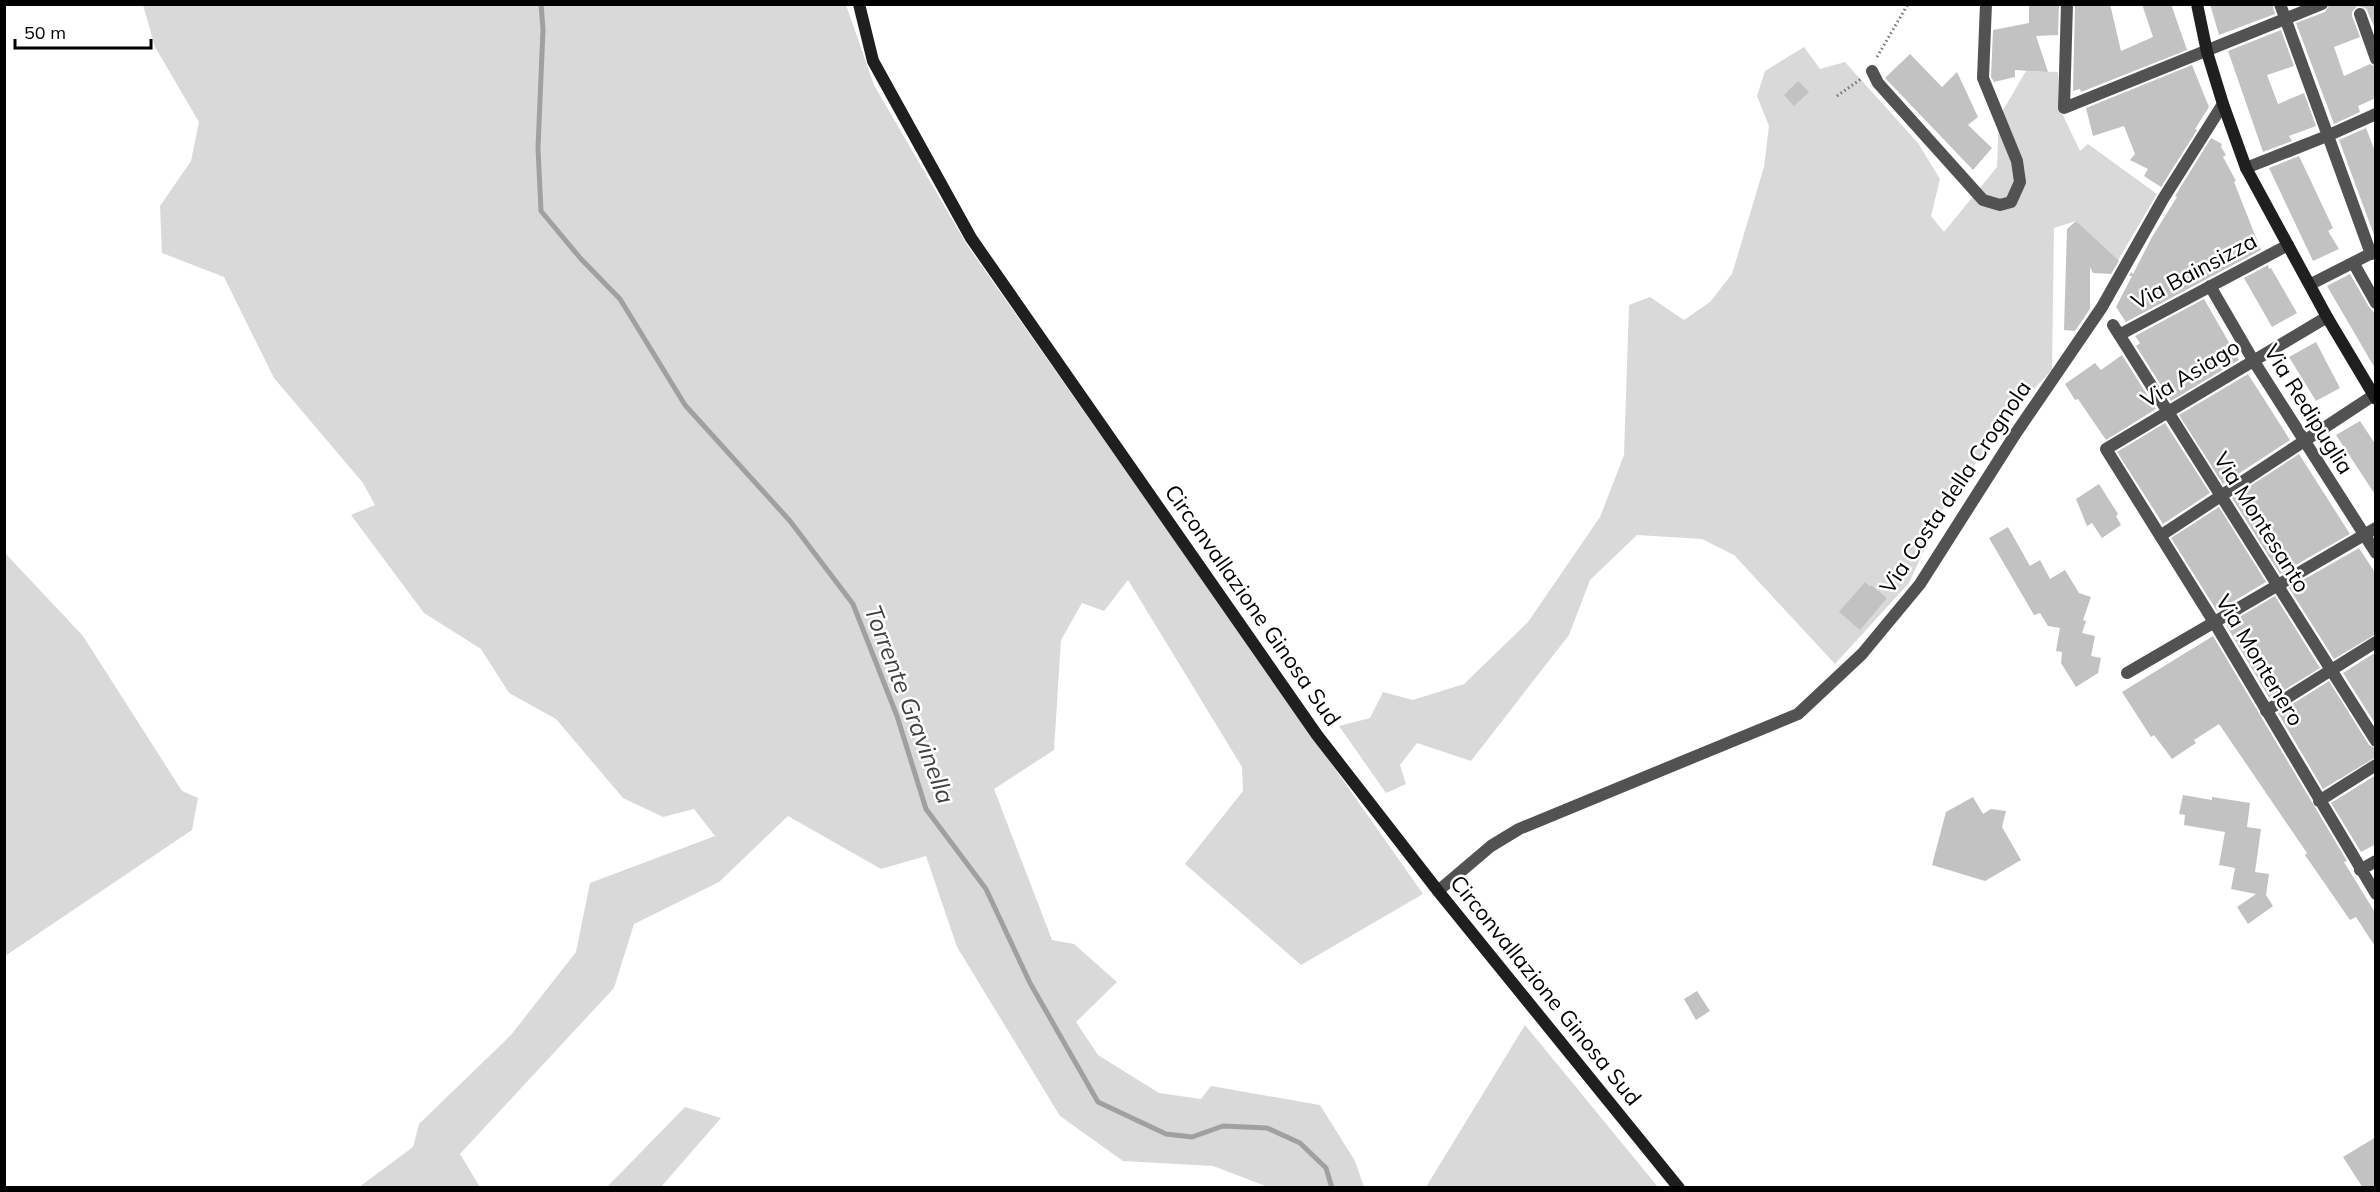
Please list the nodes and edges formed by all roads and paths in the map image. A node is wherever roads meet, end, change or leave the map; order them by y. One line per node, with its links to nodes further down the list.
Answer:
1 (859, 4): 47 (main road, Circonvallazione Ginosa Sud)
2 (1908, 4): 12 (path)
3 (1986, 4): 12 (street)
4 (2067, 4): 10 (street)
5 (2197, 4): 10 (main road)
6 (2280, 4): 9 (street)
7 (2322, 4): 9 (street)
8 (2360, 14): 11 (street)
9 (2285, 18): 10 (street); 16 (street)
10 (2207, 52): 14 (main road)
11 (2376, 59)
12 (1872, 71): 13 (path)
13 (1837, 96)
14 (2223, 104): 17 (main road); 47 (street, Via Costa della Crognola)
15 (2376, 114): 16 (street)
16 (2327, 136): 17 (street); 19 (street)
17 (2246, 168): 18 (main road)
18 (2288, 245): 21 (main road); 22 (street, Via Bainsizza)
19 (2373, 252): 20 (street)
20 (2354, 264): 21 (street); 23 (street)
21 (2311, 284): 24 (main road)
22 (2210, 286): 25 (street, Via Bainsizza); 26 (street, Via Redipuglia)
23 (2376, 303)
24 (2327, 317): 26 (street, Via Asiago); 27 (main road)
25 (2116, 330): 28 (street, Via Montesanto)
26 (2253, 360): 28 (street, Via Asiago); 29 (street, Via Redipuglia)
27 (2373, 391): 29 (street)
28 (2167, 411): 30 (street, Via Asiago); 31 (street, Via Montesanto)
29 (2304, 441): 31 (street); 33 (street, Via Redipuglia)
30 (2106, 449): 34 (street, Via Montenero)
31 (2221, 496): 34 (street); 36 (street, Via Montesanto)
32 (2376, 528): 33 (street)
33 (2364, 534): 35 (street, Via Redipuglia); 36 (street)
34 (2160, 536): 37 (street, Via Montenero)
35 (2376, 553)
36 (2277, 585): 37 (street); 39 (street, Via Montesanto)
37 (2214, 622): 40 (street); 41 (street, Via Montenero)
38 (2376, 642): 39 (street)
39 (2331, 670): 41 (street); 42 (street, Via Montesanto)
40 (2127, 673)
41 (2266, 711): 44 (street, Via Montenero)
42 (2376, 741)
43 (2376, 765): 44 (street)
44 (2319, 801): 46 (street, Via Montenero)
45 (2376, 861): 46 (street)
46 (2360, 870): 48 (street, Via Montenero)
47 (1438, 891): 49 (main road, Circonvallazione Ginosa Sud)
48 (2376, 894)
49 (1679, 1188)

